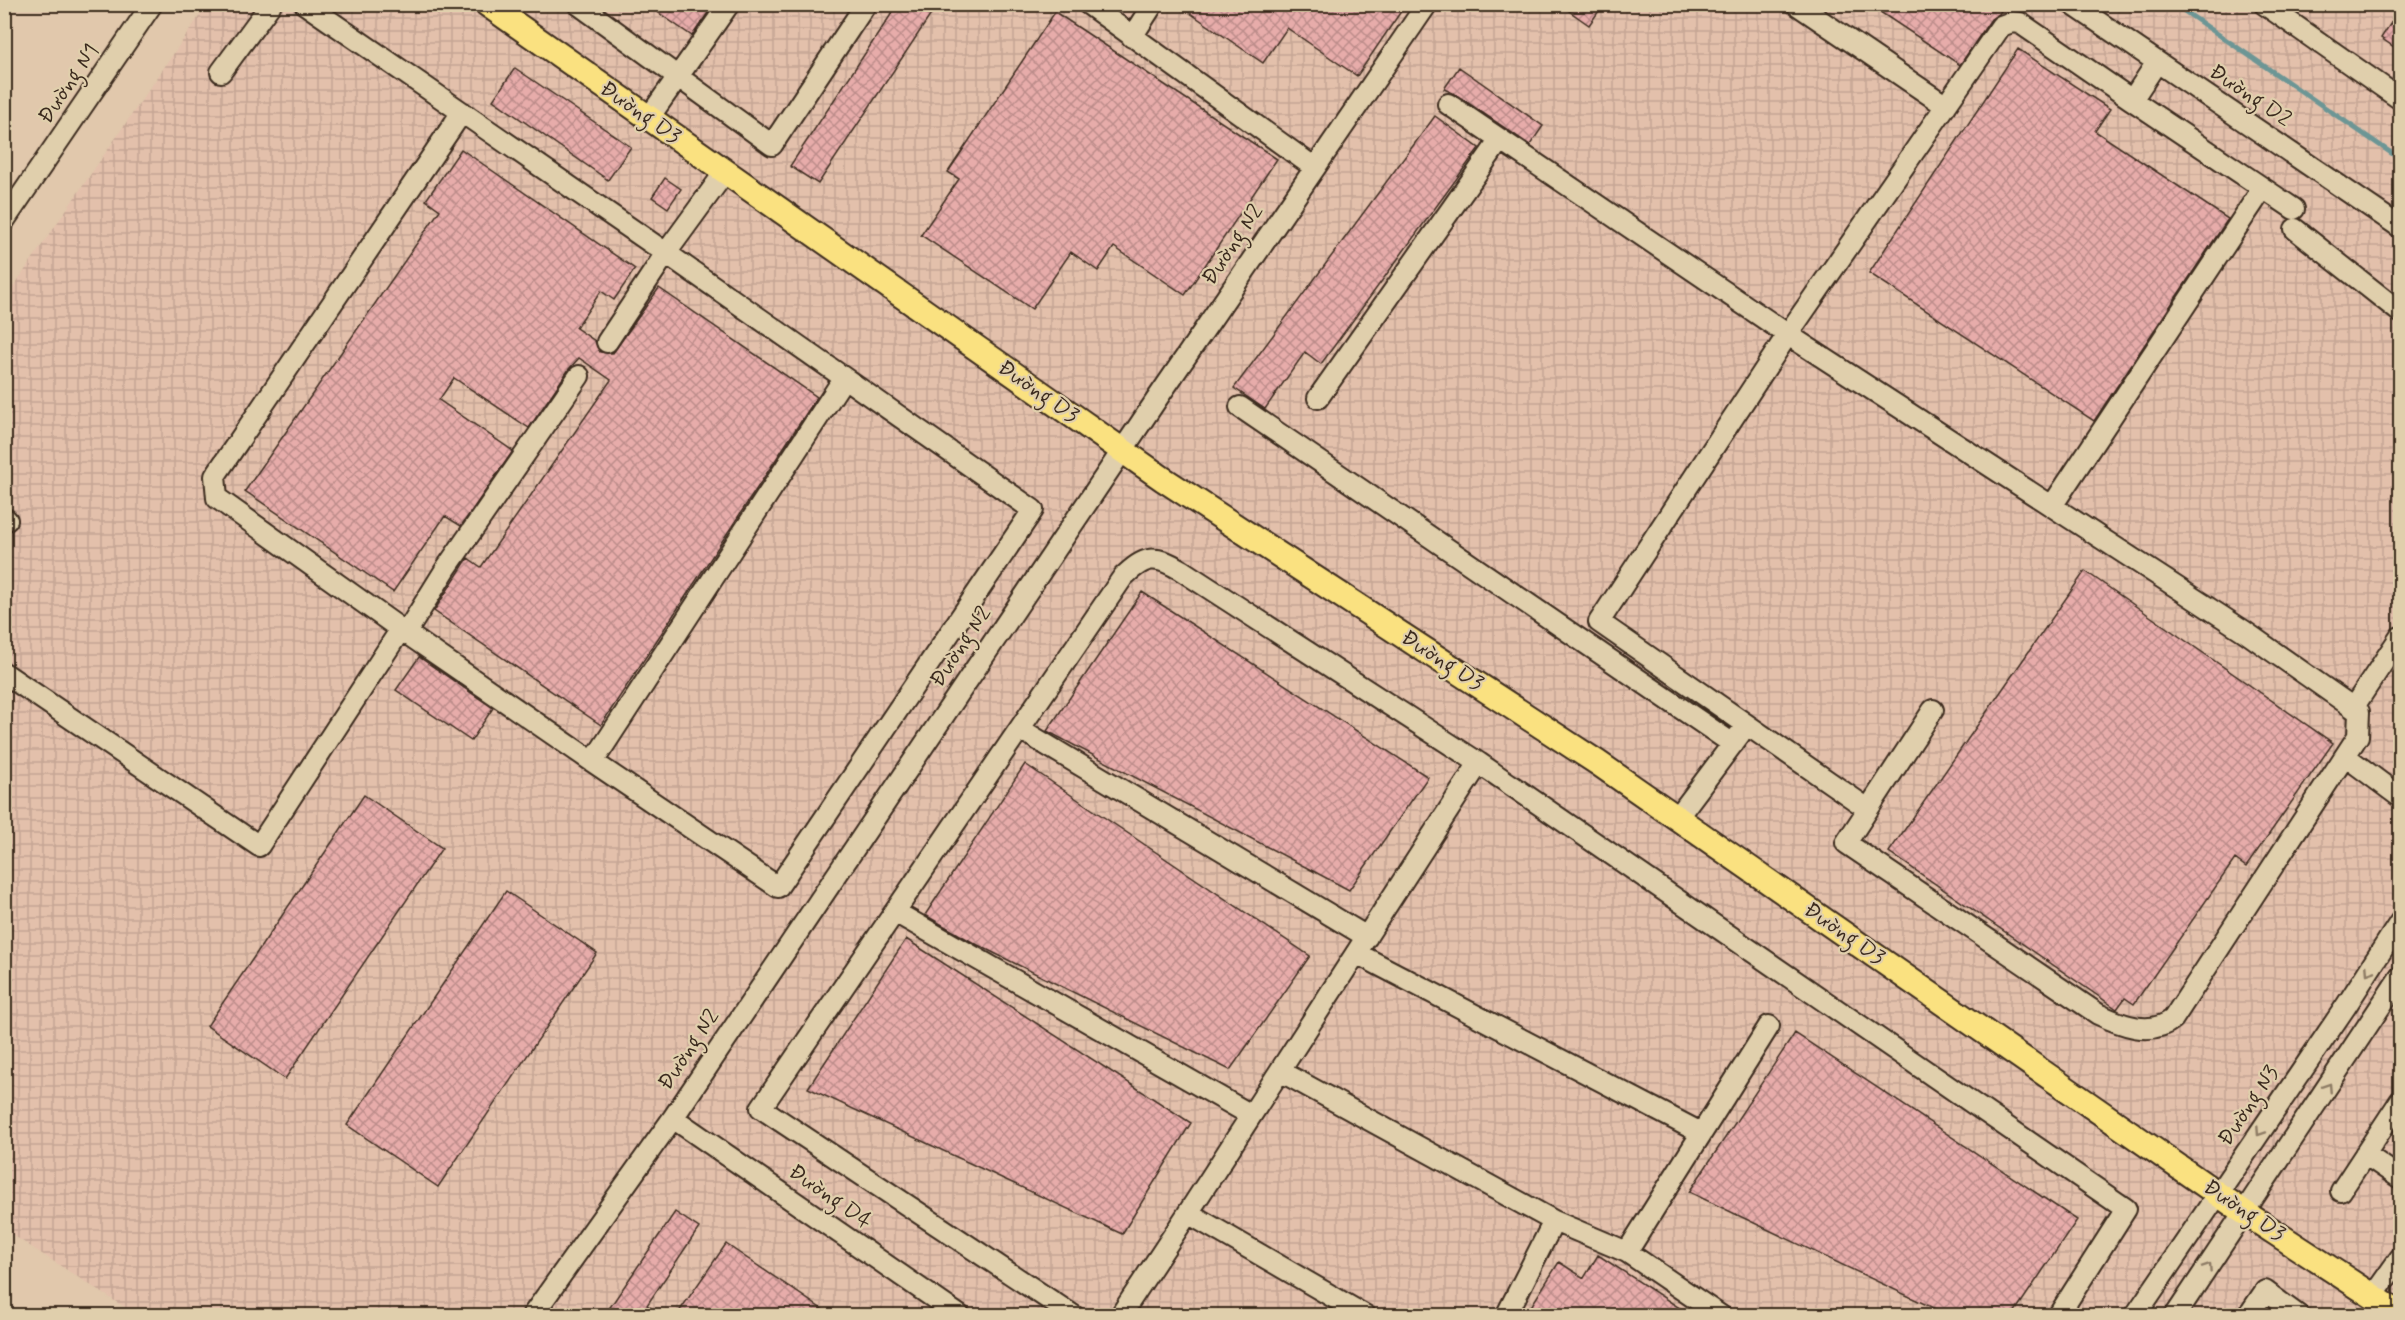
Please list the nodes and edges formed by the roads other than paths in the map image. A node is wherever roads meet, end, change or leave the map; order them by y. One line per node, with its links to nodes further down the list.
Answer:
1 (152, 4): 28 (street, Đường N1)
2 (271, 4): 16 (street)
3 (305, 4): 22 (street)
4 (487, 4): 23 (main road, Đường D3)
5 (578, 4): 17 (street)
6 (729, 4): 17 (street)
7 (866, 4): 17 (street)
8 (1088, 4): 14 (street)
9 (1153, 4): 14 (street)
10 (1427, 4): 25 (street, Đường N2)
11 (1796, 4): 21 (street)
12 (2072, 4): 15 (street, Đường D2)
13 (2264, 4): 18 (street)
14 (1132, 37): 25 (street)
15 (2157, 62): 19 (street); 30 (street, Đường D2)
16 (221, 72)
17 (680, 76): 23 (street)
18 (2400, 99)
19 (2132, 100): 21 (street); 27 (street)
20 (1448, 104): 24 (street)
21 (1946, 106): 33 (street)
22 (462, 112): 31 (street); 41 (street)
23 (648, 119): 26 (main road, Đường D3)
24 (1500, 140): 33 (street); 37 (street)
25 (1315, 168): 39 (street, Đường N2)
26 (725, 172): 31 (street); 39 (main road, Đường D3)
27 (2263, 188): 32 (street); 40 (street)
28 (13, 197): 29 (street, Đường N1)
29 (4, 221)
30 (2400, 226)
31 (666, 253): 34 (street); 36 (street)
32 (2400, 312)
33 (1788, 334): 40 (street); 46 (street)
34 (607, 342)
35 (579, 376): 41 (street)
36 (844, 378): 50 (street); 50 (street)
37 (1318, 398)
38 (1240, 407): 48 (street)
39 (1122, 451): 54 (main road, Đường D3); 63 (street, Đường N2)
40 (2052, 506): 44 (street)
41 (403, 631): 43 (street); 50 (street)
42 (2400, 637): 44 (street)
43 (4, 673)
44 (2353, 708): 49 (street)
45 (1933, 710): 53 (street)
46 (1747, 725): 48 (street); 53 (street)
47 (1020, 729): 51 (street); 55 (street); 57 (street)
48 (1733, 744): 54 (street)
49 (2345, 756): 52 (street); 53 (street)
50 (593, 762)
51 (1479, 763): 57 (street); 83 (street)
52 (2400, 797)
53 (1869, 809)
54 (1677, 818): 68 (main road, Đường D3)
55 (895, 912): 62 (street); 78 (street)
56 (2400, 922): 68 (street, Đường N3, one-way to 68)
57 (1361, 945): 60 (street); 64 (street)
58 (2400, 977): 70 (street, one-way to 58)
59 (1769, 1026): 64 (street)
60 (1280, 1071): 62 (street); 71 (street)
61 (2400, 1101): 65 (street)
62 (1251, 1115): 69 (street)
63 (673, 1118): 76 (street, Đường N2); 77 (street, Đường D4)
64 (1701, 1133): 72 (street)
65 (2366, 1154): 66 (street); 67 (street)
66 (2400, 1178)
67 (2341, 1191)
68 (2218, 1194): 70 (main road, Đường D3); 84 (street, Đường N3)
69 (1188, 1213): 79 (street); 80 (street)
70 (2245, 1213): 74 (main road, Đường D3); 85 (street, one-way to 70)
71 (1554, 1221): 72 (street); 81 (street)
72 (1627, 1252): 82 (street)
73 (2400, 1258): 74 (street)
74 (2373, 1296): 75 (main road, Đường D3)
75 (2400, 1314)
76 (532, 1316)
77 (960, 1316)
78 (1074, 1316)
79 (1120, 1316)
80 (1366, 1316)
81 (1506, 1316)
82 (1721, 1316)
83 (2058, 1316)
84 (2135, 1316)
85 (2175, 1316)
86 (2248, 1316): 87 (street)
87 (2299, 1316)

